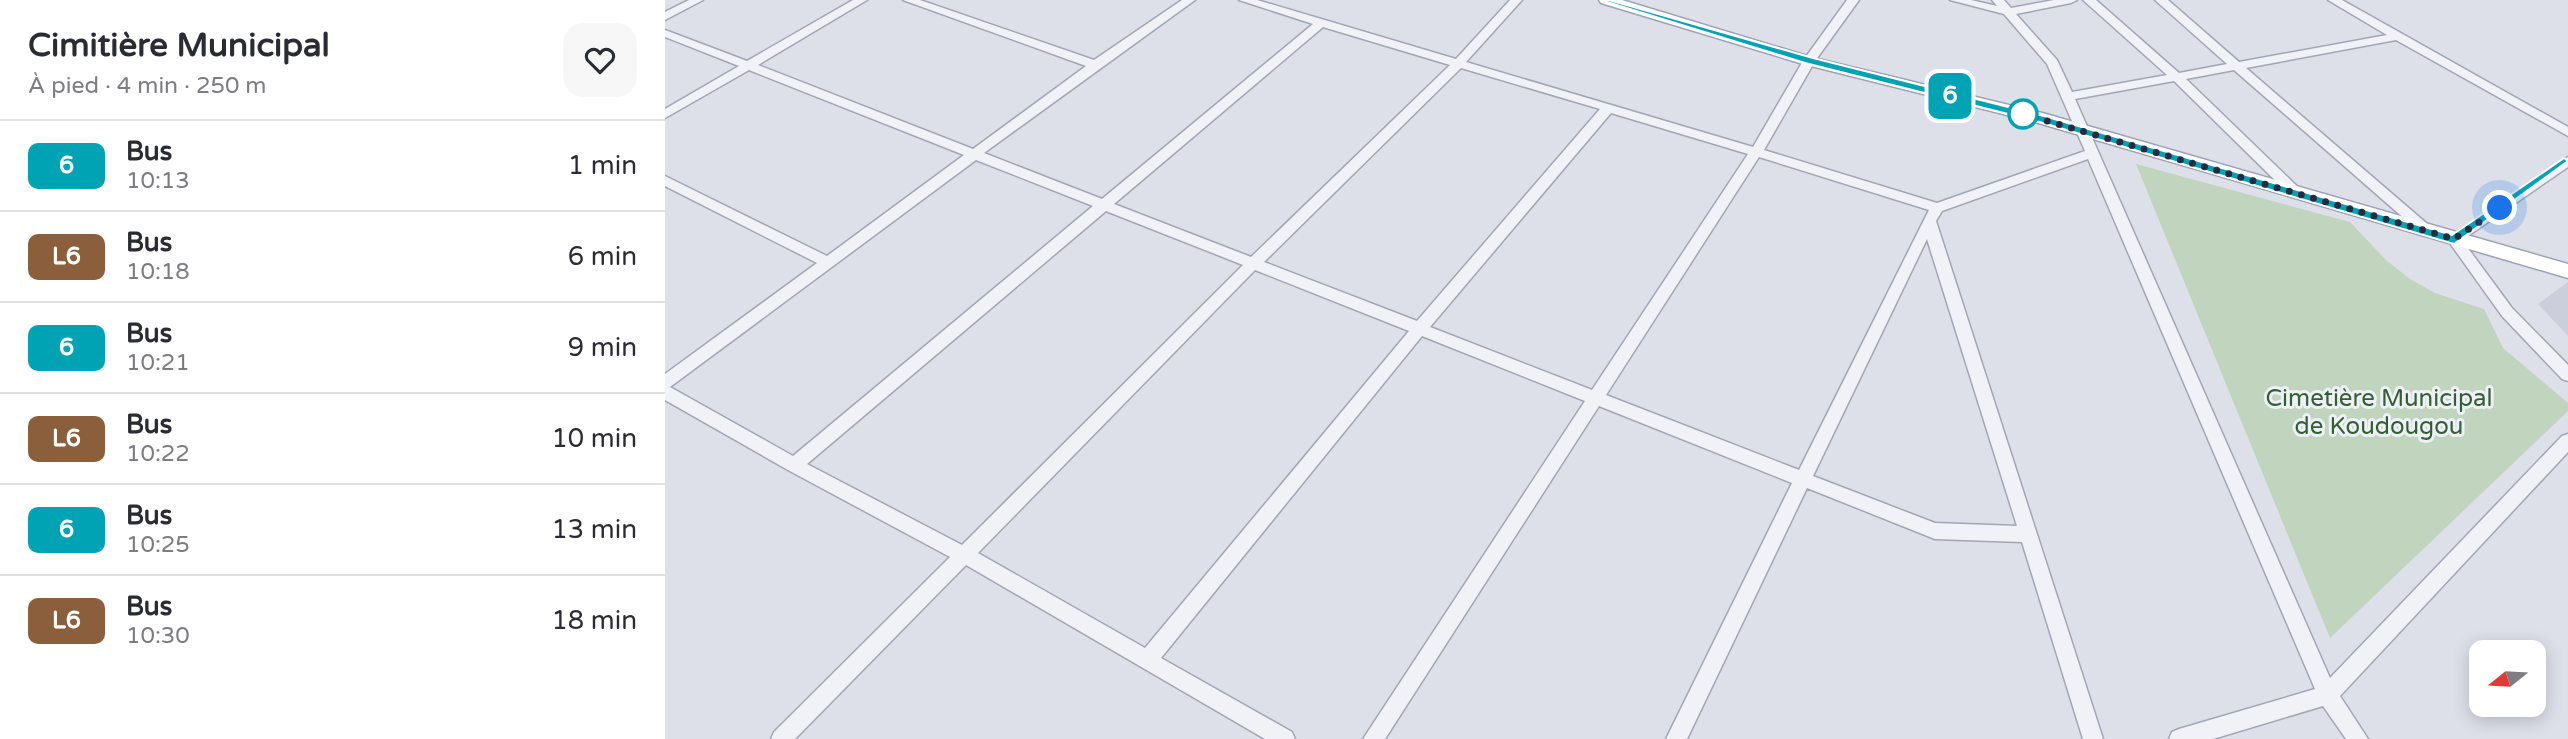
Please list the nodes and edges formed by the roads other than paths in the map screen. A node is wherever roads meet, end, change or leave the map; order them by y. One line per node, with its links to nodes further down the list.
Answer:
1 (697, 0): 16 (street)
2 (861, 0): 21 (street)
3 (909, 0): 22 (street)
4 (1189, 0): 22 (street)
5 (1245, 0): 17 (street)
6 (1517, 0): 23 (street)
7 (1606, 0): 20 (main road)
8 (1853, 0): 20 (street)
9 (1956, 0): 15 (street)
10 (1998, 0): 15 (street)
11 (2071, 0): 15 (street)
12 (2089, 0): 25 (street)
13 (2161, 0): 24 (street)
14 (2334, 0): 19 (street)
15 (2010, 12): 26 (street)
16 (665, 17)
17 (1321, 23): 23 (street); 37 (street)
18 (665, 33): 21 (street)
19 (2397, 36): 24 (street); 30 (street)
20 (1809, 61): 29 (main road); 31 (street)
21 (748, 65): 28 (street); 33 (street)
22 (1095, 65): 33 (street)
23 (1457, 65): 27 (street); 42 (street)
24 (2237, 66): 25 (street); 39 (street)
25 (2177, 77): 26 (street); 36 (street)
26 (2068, 97): 29 (street)
27 (1607, 109): 31 (street); 44 (street)
28 (665, 114)
29 (2083, 131): 32 (street); 36 (main road)
30 (2568, 132)
31 (1757, 151): 38 (street); 47 (street)
32 (2092, 153): 38 (street); 54 (street)
33 (974, 154): 37 (street); 41 (street)
34 (2568, 161): 40 (street)
35 (665, 180): 41 (street)
36 (2297, 194): 39 (main road)
37 (1107, 204): 42 (street); 49 (street)
38 (1933, 215): 50 (street); 51 (street)
39 (2427, 232): 40 (main road)
40 (2454, 239): 43 (main road); 45 (street)
41 (827, 262): 46 (street)
42 (1254, 263): 44 (street); 52 (street)
43 (2568, 271)
44 (1420, 328): 47 (street); 53 (street)
45 (2568, 375)
46 (666, 391): 49 (street)
47 (1597, 397): 50 (street); 58 (street)
48 (2568, 441): 54 (street)
49 (795, 465): 52 (street)
50 (1803, 477): 51 (street); 59 (street)
51 (2028, 534): 60 (street)
52 (964, 555): 53 (street); 56 (street)
53 (1147, 660): 57 (street)
54 (2327, 695): 55 (street); 61 (street)
55 (2357, 735)
56 (781, 739)
57 (1285, 739)
58 (1373, 739)
59 (1675, 739)
60 (2093, 739)
61 (2179, 739)

